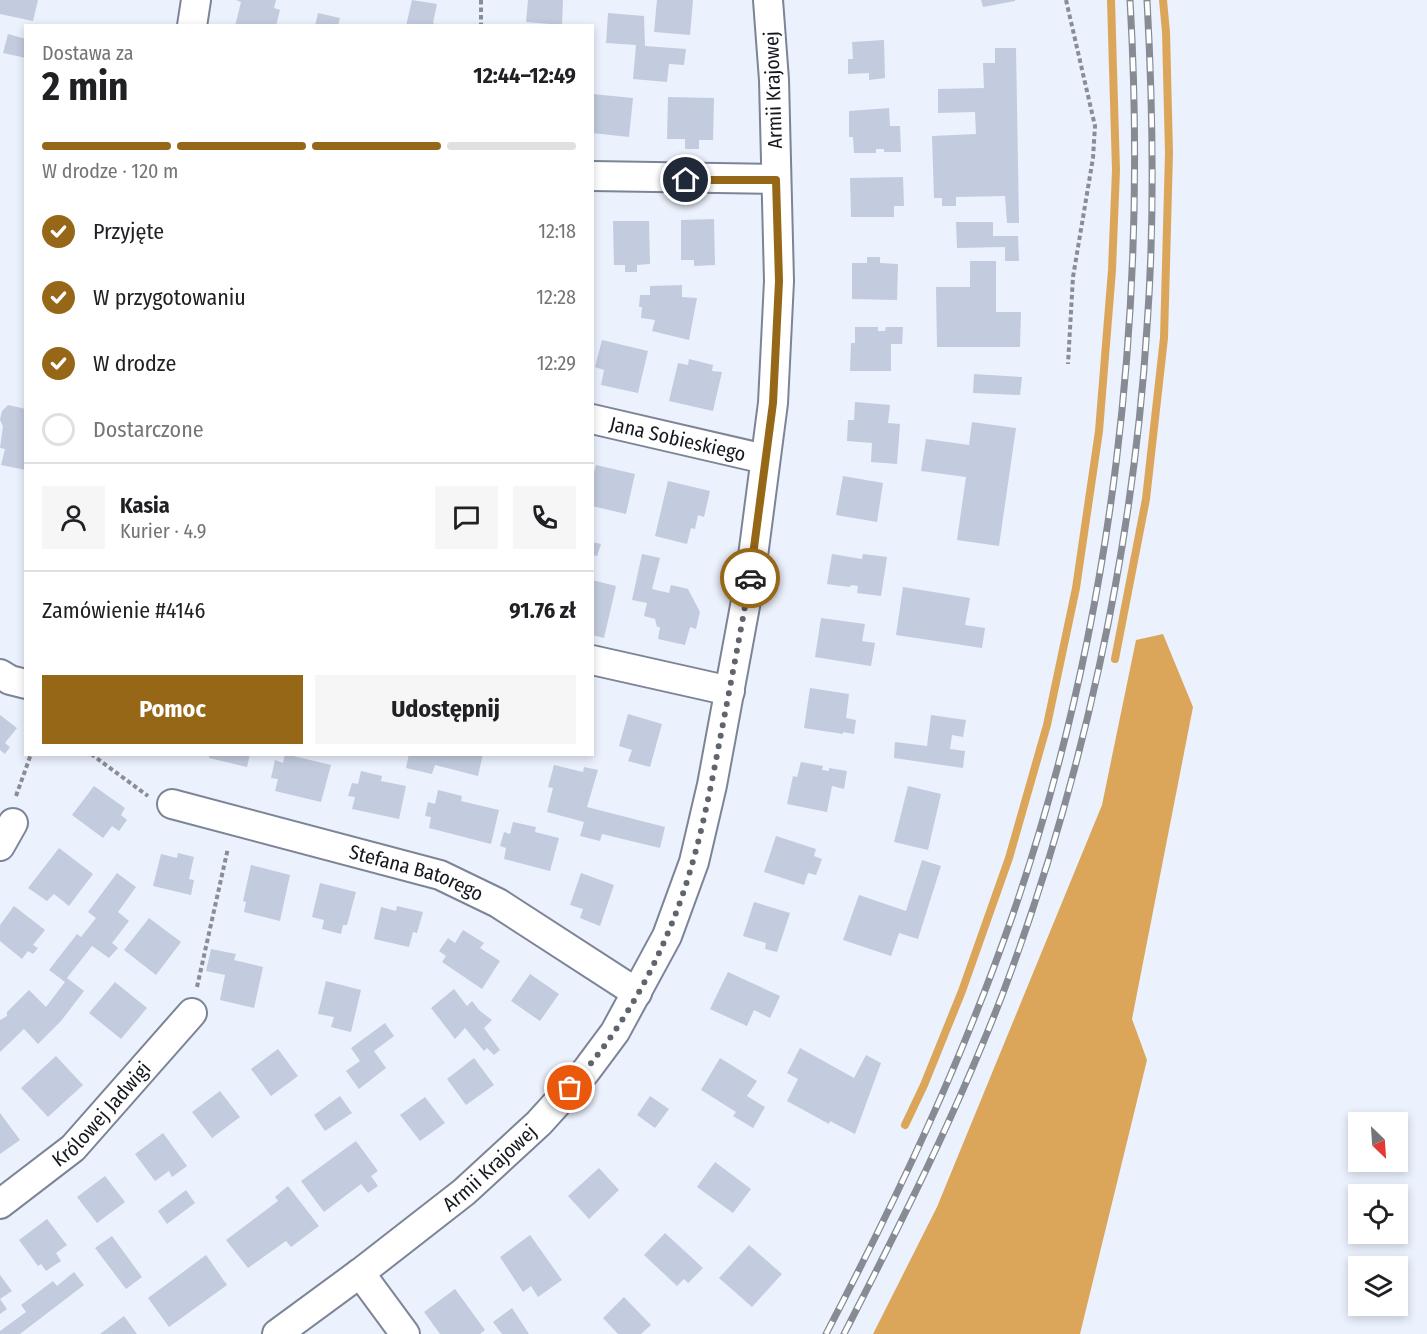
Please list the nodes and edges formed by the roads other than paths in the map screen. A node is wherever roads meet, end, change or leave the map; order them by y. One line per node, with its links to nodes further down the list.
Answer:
1 (196, 0): 3 (street)
2 (768, 0): 5 (street, Armii Krajowej)
3 (192, 24)
4 (594, 177): 5 (street)
5 (776, 180): 7 (street, Armii Krajowej)
6 (594, 419): 7 (street, Jana Sobieskiego)
7 (765, 459): 11 (street, Armii Krajowej)
8 (594, 660): 11 (street)
9 (0, 674): 10 (street)
10 (24, 684)
11 (730, 691): 13 (street, Armii Krajowej)
12 (172, 804): 13 (street, Stefana Batorego)
13 (637, 993): 16 (street, Armii Krajowej)
14 (192, 1013): 15 (street, Królowej Jadwigi)
15 (0, 1204)
16 (360, 1273): 17 (street, Armii Krajowej); 18 (street)
17 (277, 1334)
18 (405, 1334)

